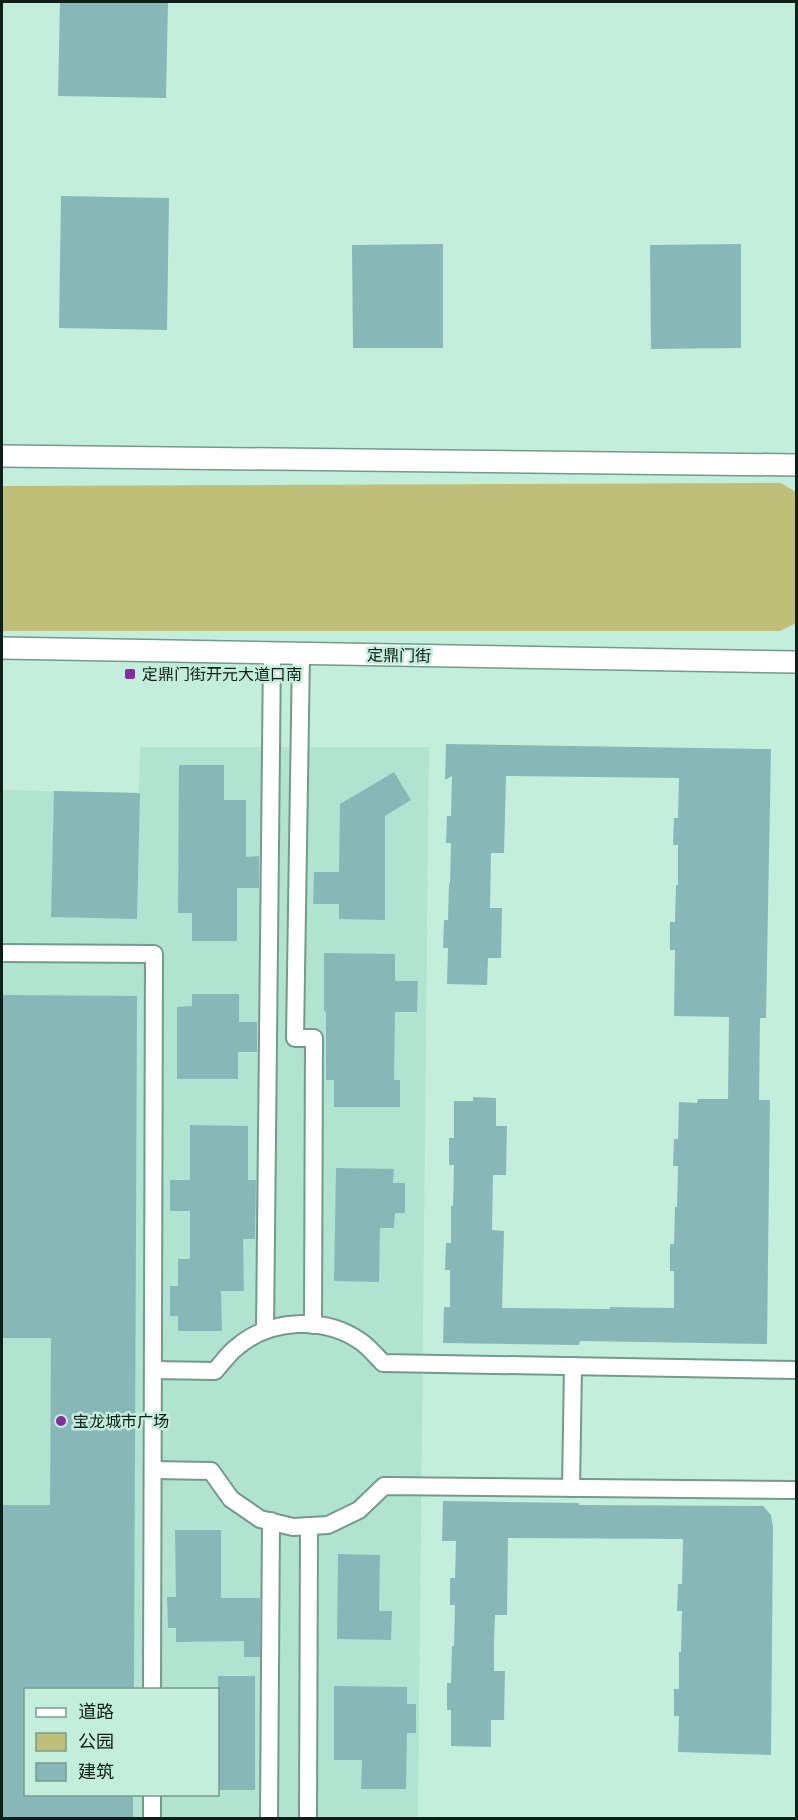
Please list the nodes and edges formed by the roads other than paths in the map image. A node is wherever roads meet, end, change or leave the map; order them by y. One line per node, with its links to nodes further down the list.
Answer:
1 (2, 456): 2 (street)
2 (796, 465)
3 (2, 648): 4 (street, 定鼎门街)
4 (272, 653): 5 (street, 定鼎门街); 9 (street)
5 (301, 653): 6 (street, 定鼎门街); 8 (street)
6 (796, 662)
7 (2, 953): 11 (street)
8 (313, 1325): 9 (street); 10 (street)
9 (265, 1330): 11 (street)
10 (573, 1366): 12 (street); 14 (street)
11 (153, 1370): 13 (street)
12 (796, 1370)
13 (153, 1470): 16 (street); 18 (street)
14 (571, 1488): 15 (street); 17 (street)
15 (796, 1490)
16 (271, 1521): 17 (street); 21 (street)
17 (309, 1526): 22 (street)
18 (152, 1688)
19 (152, 1796): 20 (street)
20 (152, 1818)
21 (269, 1818)
22 (308, 1818)

